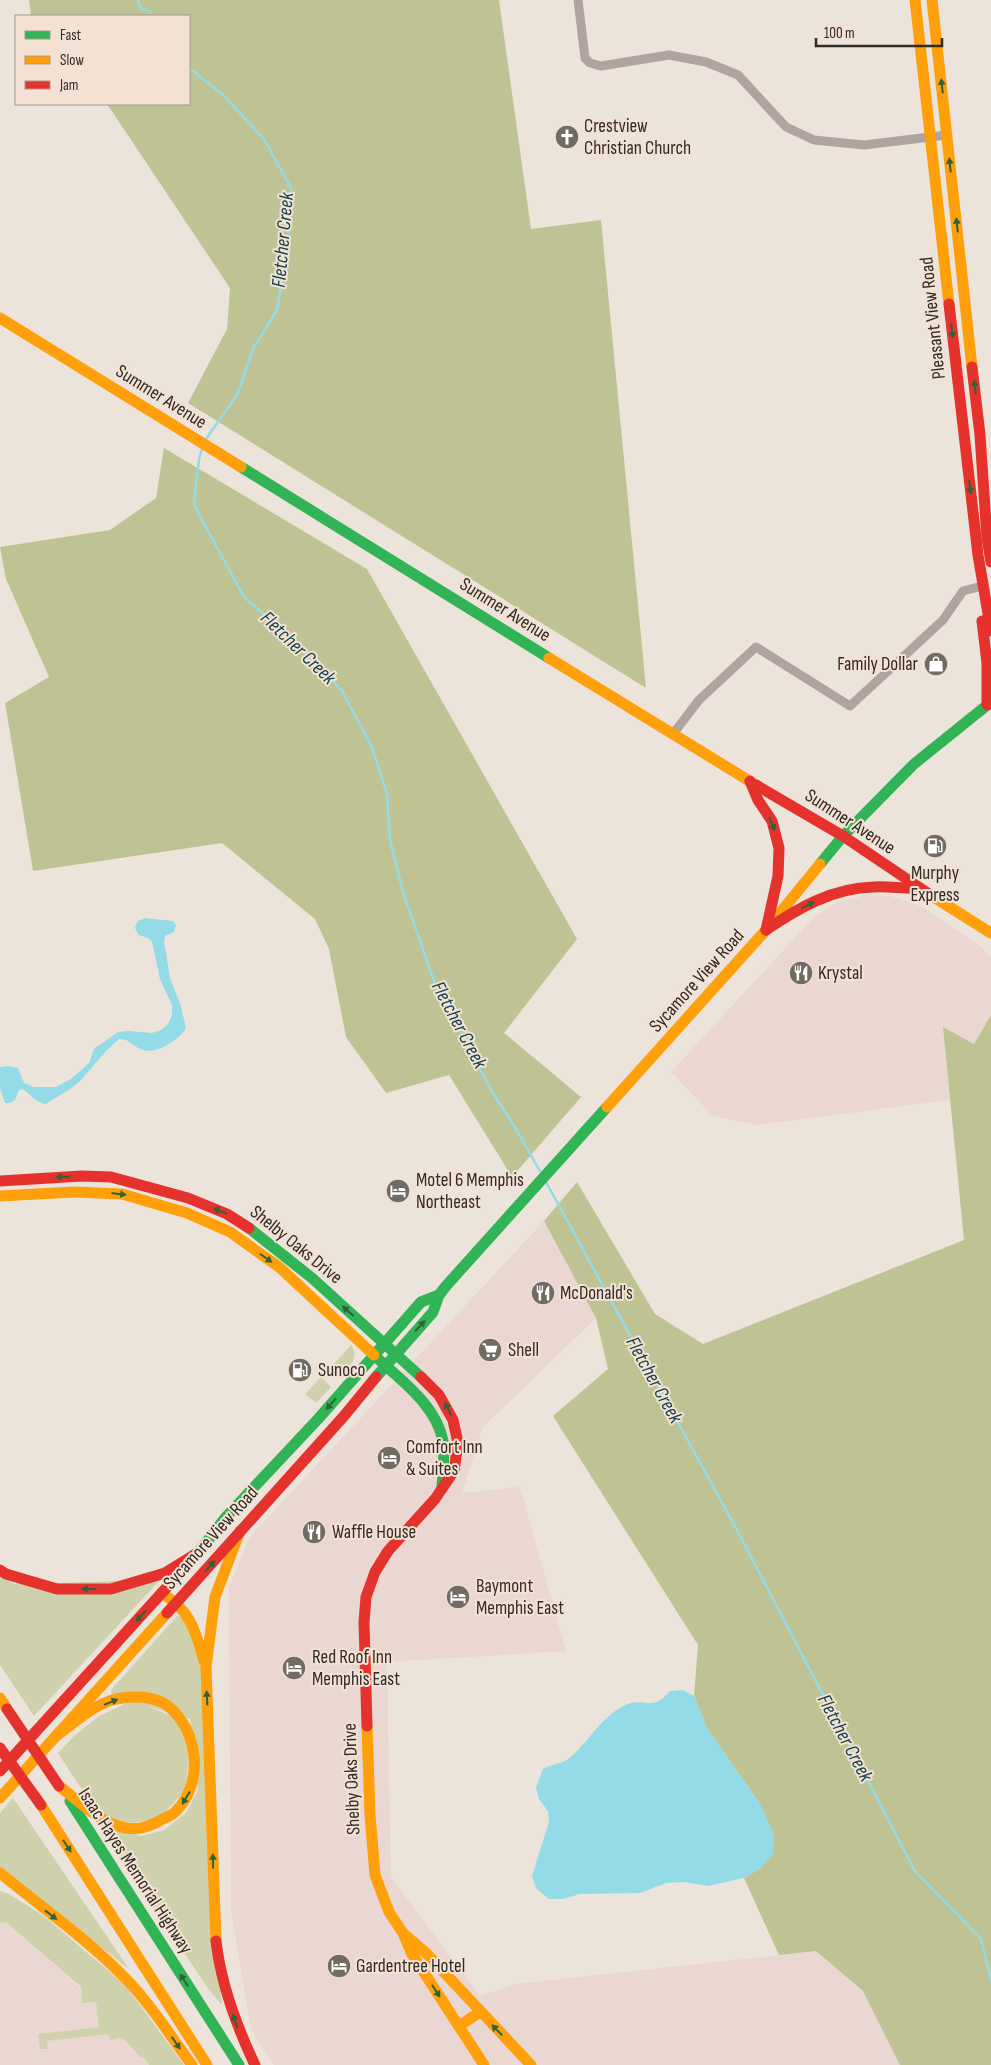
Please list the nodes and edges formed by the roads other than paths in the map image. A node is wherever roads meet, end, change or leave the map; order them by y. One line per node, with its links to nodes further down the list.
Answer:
1 (578, 0): 5 (street)
2 (915, 0): 5 (main road, Pleasant View Road)
3 (932, 0): 4 (main road, Pleasant View Road, one-way to 3)
4 (947, 135): 5 (street); 6 (main road, Pleasant View Road, one-way to 4)
5 (931, 136): 7 (main road, Pleasant View Road)
6 (963, 281): 7 (main road); 9 (main road, Pleasant View Road, one-way to 6)
7 (947, 283): 10 (main road, Pleasant View Road, one-way to 10)
8 (0, 318): 16 (main road, Summer Avenue)
9 (986, 436): 10 (street); 11 (main road, Pleasant View Road)
10 (964, 438): 12 (main road, Pleasant View Road, one-way to 12)
11 (991, 562)
12 (982, 586): 13 (main road, Pleasant View Road); 16 (street)
13 (985, 606): 14 (main road, Pleasant View Road); 15 (main road)
14 (991, 631)
15 (989, 703): 18 (main road, Sycamore View Road)
16 (673, 734): 17 (main road, Summer Avenue)
17 (750, 781): 18 (main road, Summer Avenue); 20 (main road, one-way to 20)
18 (844, 836): 19 (main road, Summer Avenue); 20 (main road, Sycamore View Road)
19 (920, 888): 20 (main road, one-way to 19); 21 (main road, Summer Avenue)
20 (766, 930): 24 (main road, Sycamore View Road)
21 (991, 932)
22 (0, 1181): 25 (main road, Shelby Oaks Drive, one-way to 22)
23 (0, 1196): 26 (main road, Shelby Oaks Drive, one-way to 26)
24 (439, 1295): 25 (main road, Sycamore View Road); 27 (main road, Sycamore View Road, one-way to 24)
25 (384, 1344): 26 (main road, Sycamore View Road); 27 (main road, Shelby Oaks Drive)
26 (374, 1354): 28 (main road, Shelby Oaks Drive); 31 (main road, Sycamore View Road, one-way to 31)
27 (395, 1354): 28 (main road, Sycamore View Road); 29 (main road, Shelby Oaks Drive, one-way to 27)
28 (387, 1366): 29 (main road, Shelby Oaks Drive); 30 (main road, Sycamore View Road)
29 (442, 1487): 45 (main road, Shelby Oaks Drive)
30 (240, 1531): 34 (main road, Sycamore View Road, one-way to 30); 35 (main road)
31 (199, 1552): 32 (main road, one-way to 32); 33 (main road, Sycamore View Road)
32 (0, 1570)
33 (161, 1593): 34 (main road); 39 (main road, Sycamore View Road, one-way to 39)
34 (177, 1602): 35 (main road); 37 (main road, Sycamore View Road)
35 (206, 1666): 51 (main road, one-way to 35)
36 (0, 1698): 40 (main road, Isaac Hayes Memorial Highway, bridge)
37 (56, 1737): 40 (main road, one-way to 40); 41 (main road, Sycamore View Road)
38 (0, 1748): 49 (main road, one-way to 49, bridge)
39 (0, 1771)
40 (59, 1786): 50 (main road, Isaac Hayes Memorial Highway, one-way to 40)
41 (0, 1798)
42 (0, 1873): 44 (main road)
43 (0, 1886): 44 (main road)
44 (28, 1897): 48 (main road, one-way to 48)
45 (403, 1933): 46 (main road); 47 (main road, Shelby Oaks Drive, one-way to 47)
46 (480, 2012): 47 (main road); 53 (main road, one-way to 46)
47 (459, 2026): 52 (main road, Shelby Oaks Drive)
48 (192, 2065)
49 (207, 2065)
50 (239, 2065)
51 (255, 2065)
52 (484, 2065)
53 (531, 2065)

